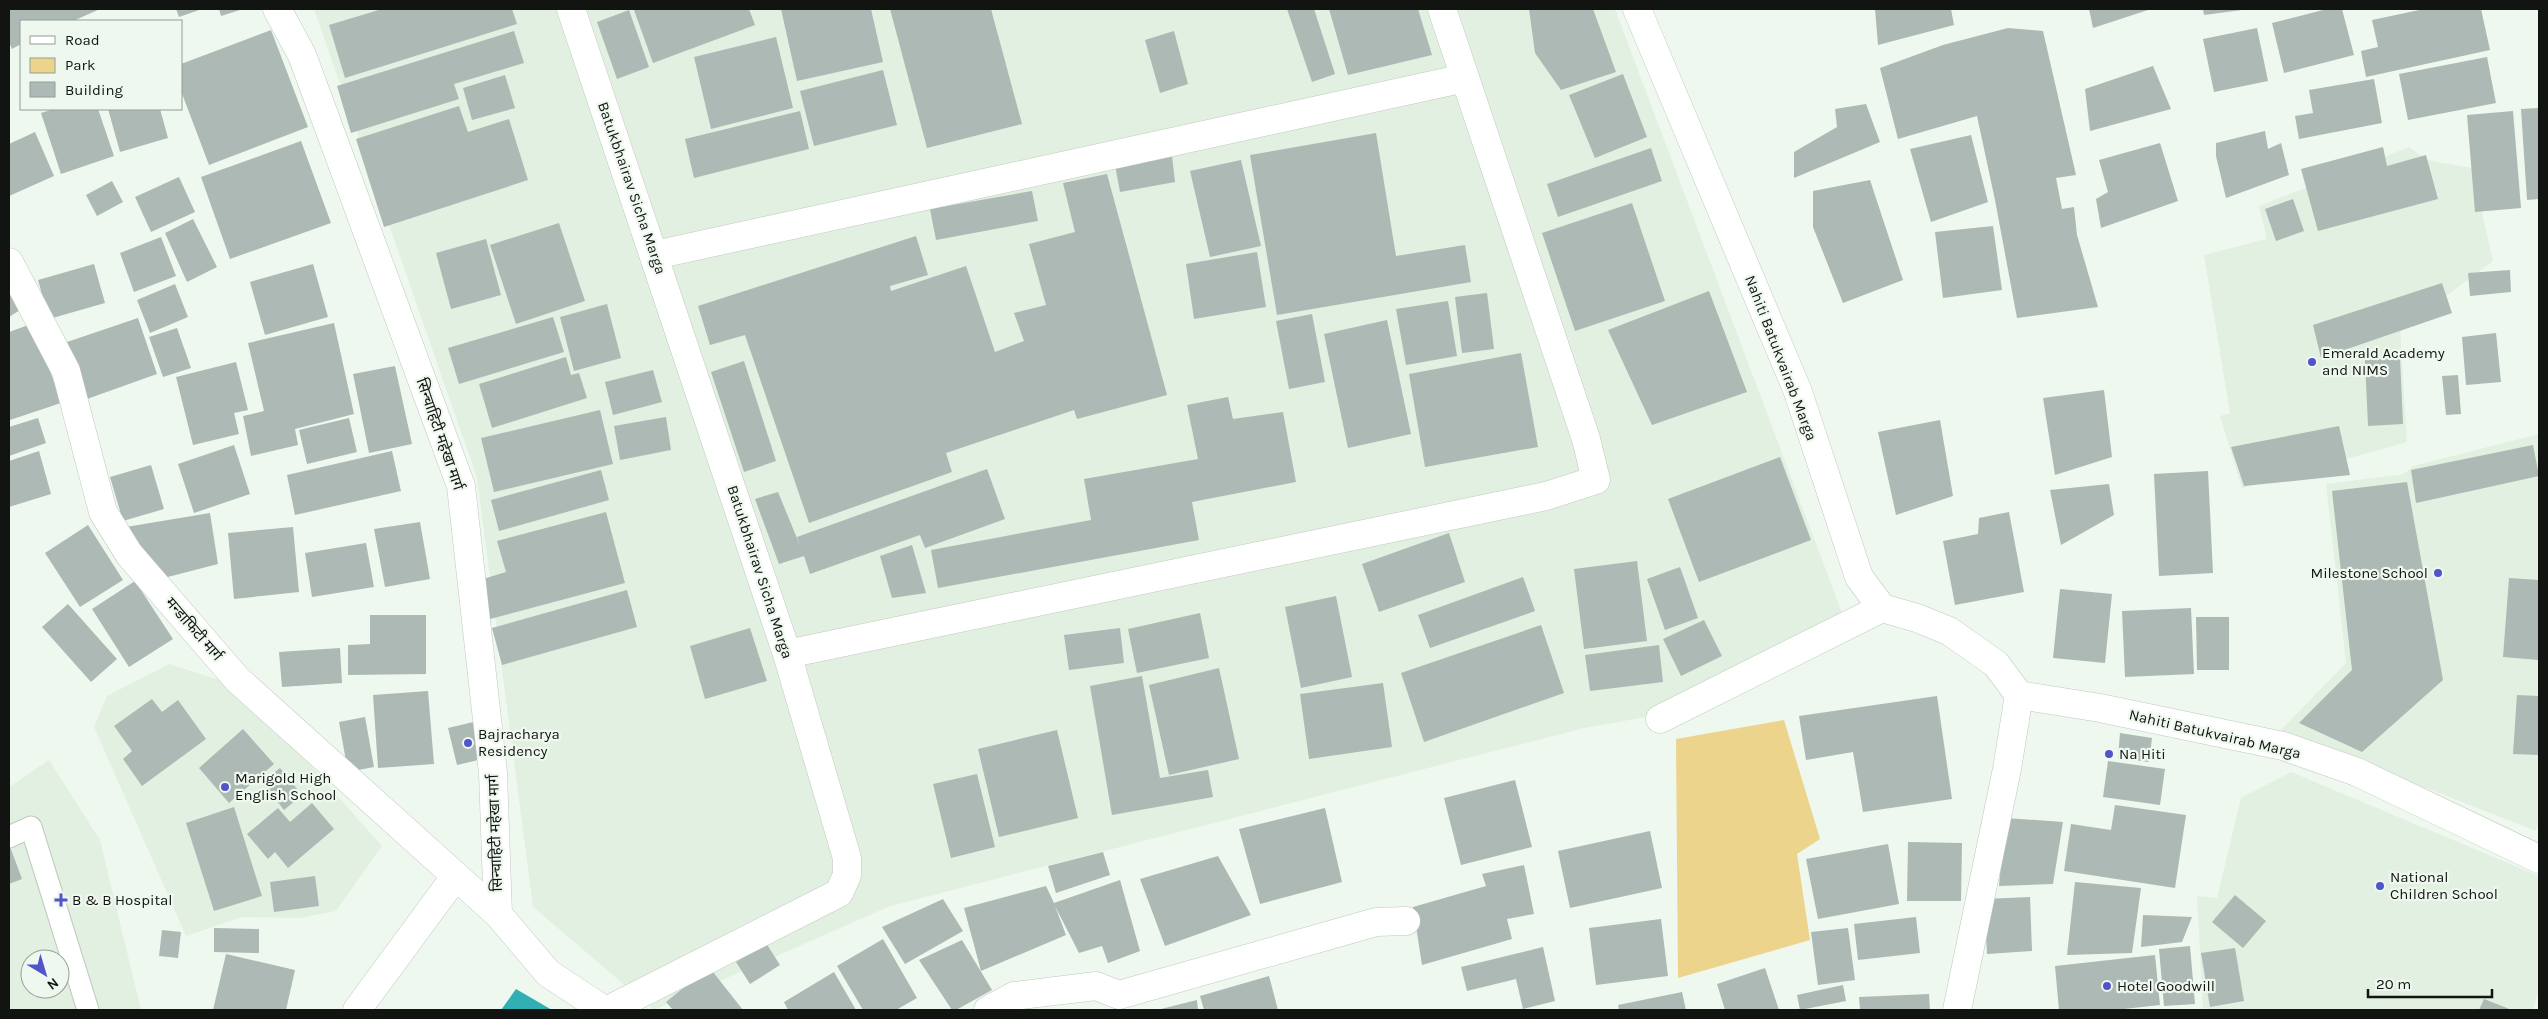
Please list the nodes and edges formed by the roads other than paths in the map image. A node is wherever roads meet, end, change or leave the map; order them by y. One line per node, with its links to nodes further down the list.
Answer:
1 (277, 9): 15 (street, सिन्चाहिटी महेखा मार्ग)
2 (571, 9): 6 (street, Batukbhairav Sicha Marga)
3 (1442, 9): 5 (street)
4 (1637, 9): 8 (street, Nahiti Batukvairab Marga)
5 (1465, 78): 6 (street); 9 (street)
6 (655, 255): 9 (street, Batukbhairav Sicha Marga)
7 (9, 262): 14 (street, मन्डाफिटी मार्ग)
8 (1882, 608): 10 (street); 11 (street)
9 (787, 654): 20 (street, Batukbhairav Sicha Marga)
10 (2019, 695): 13 (street, Nahiti Batukvairab Marga); 22 (street)
11 (1660, 719)
12 (9, 837): 17 (lane)
13 (2539, 859)
14 (455, 877): 15 (street, मन्डाफिटी मार्ग); 18 (street)
15 (498, 914): 19 (street, मन्डाफिटी मार्ग)
16 (1406, 922): 21 (street)
17 (88, 1010)
18 (357, 1010)
19 (604, 1010)
20 (608, 1010)
21 (988, 1010)
22 (1957, 1010)

